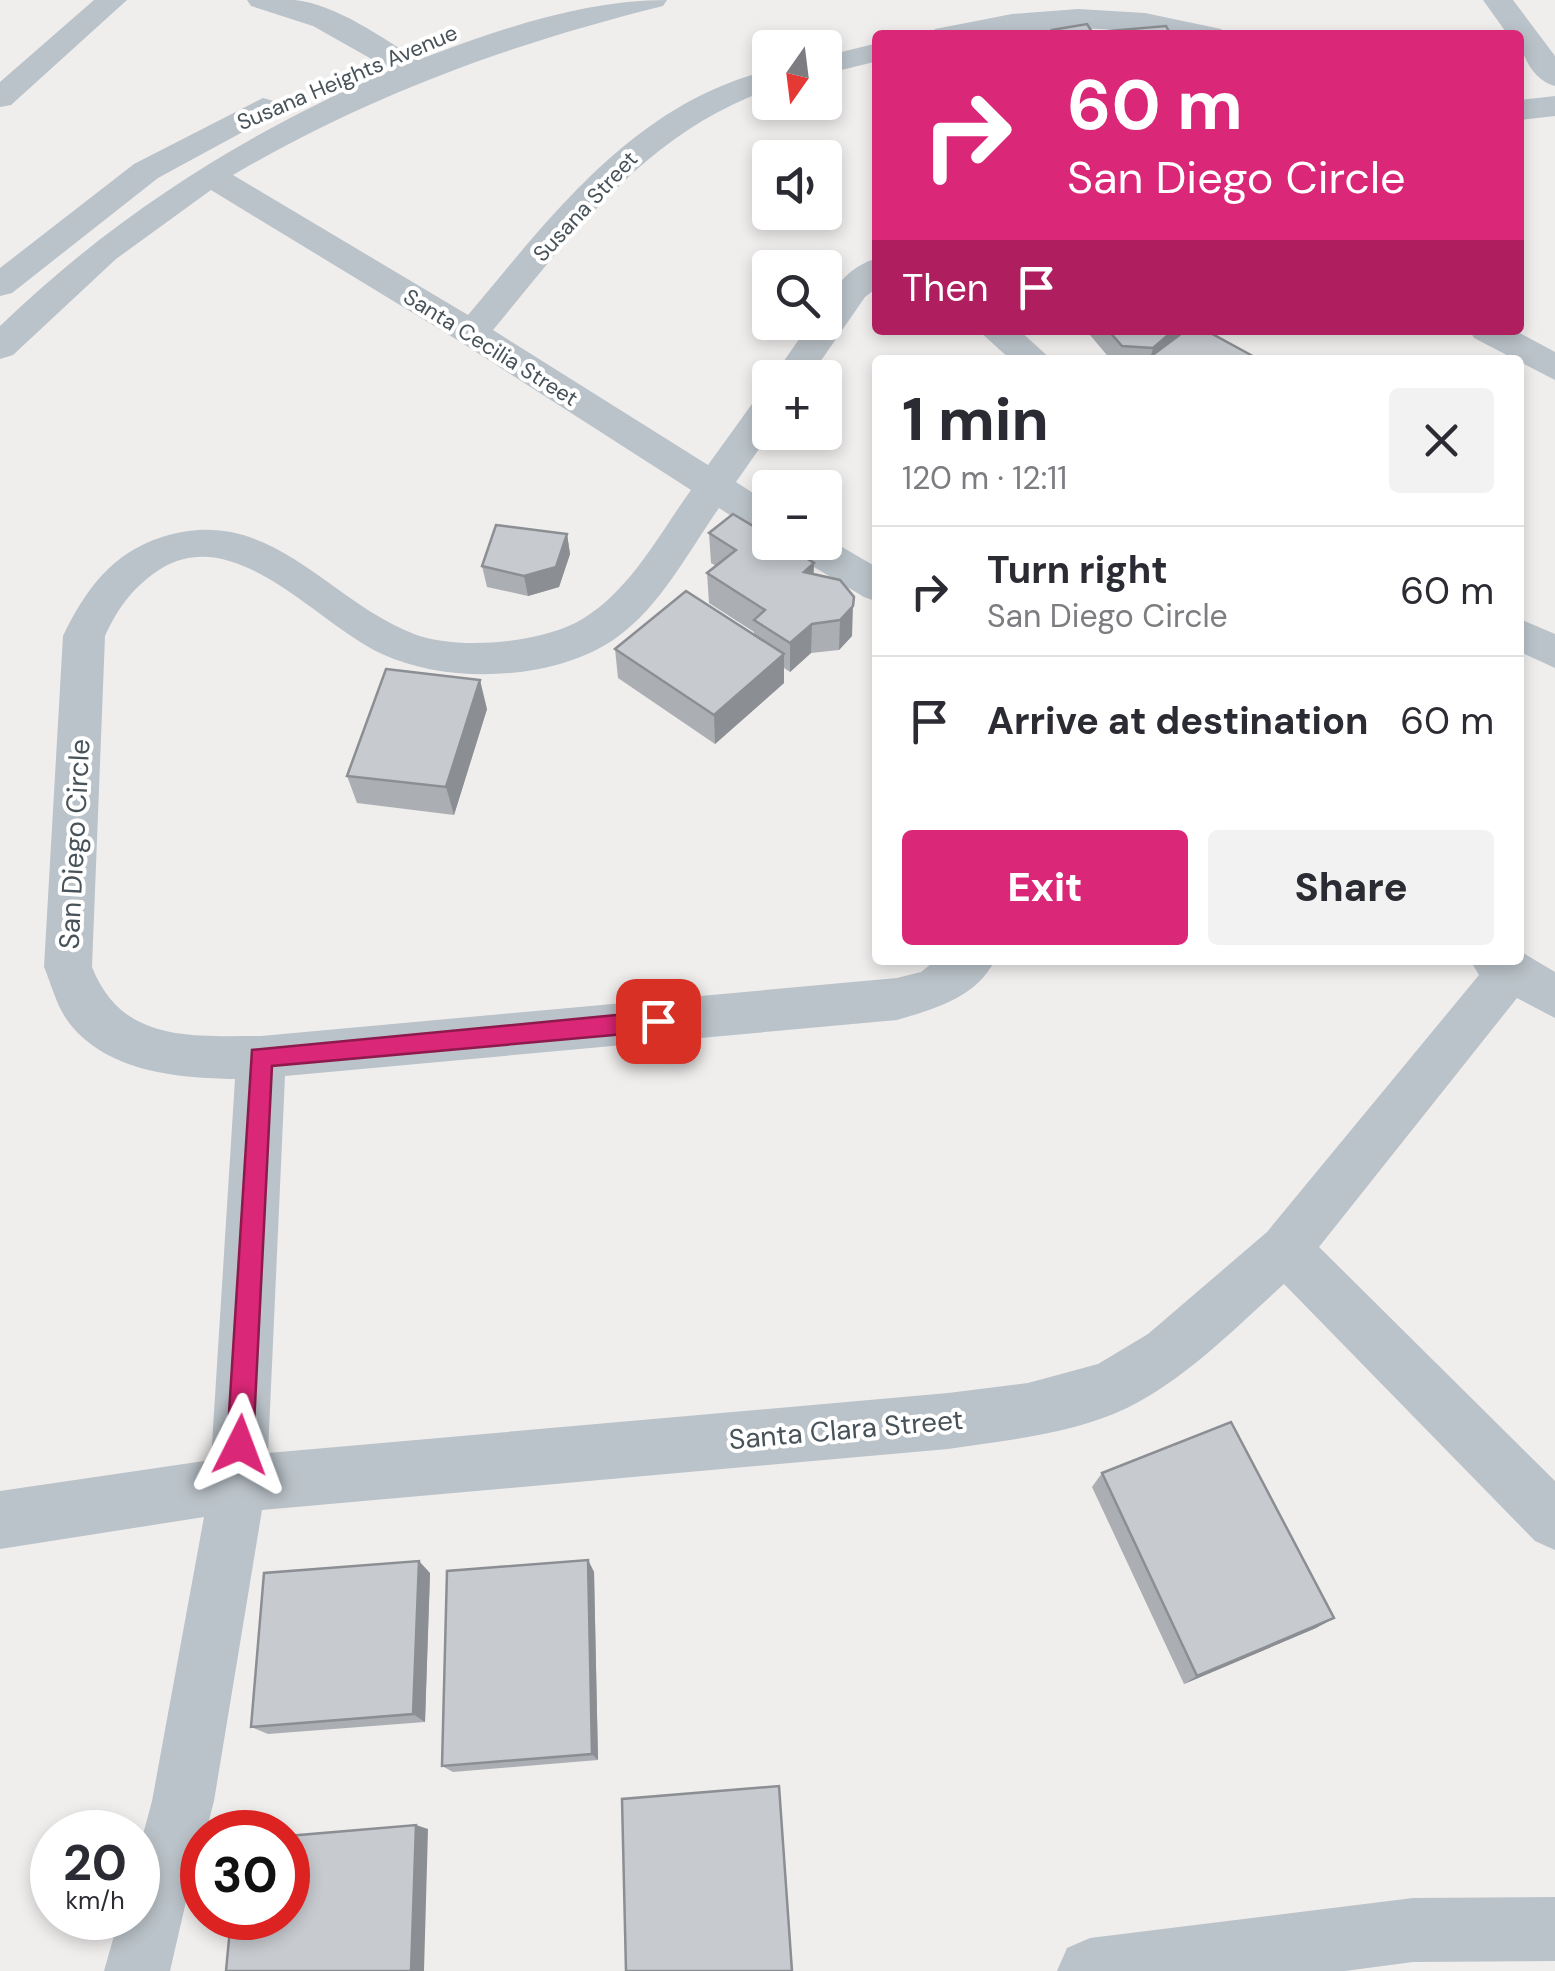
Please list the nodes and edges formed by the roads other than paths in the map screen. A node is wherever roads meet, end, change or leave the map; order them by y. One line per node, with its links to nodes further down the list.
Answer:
1 (112, 0): 15 (street)
2 (262, 0): 12 (street)
3 (562, 0): 12 (street, Susana Heights Avenue)
4 (652, 0): 12 (street, Susana Heights Avenue)
5 (1498, 0): 8 (street)
6 (980, 30): 7 (street)
7 (1185, 30)
8 (1520, 30)
9 (1524, 35): 13 (street)
10 (872, 53): 11 (street)
11 (842, 61)
12 (402, 63): 18 (street, Susana Heights Avenue); 20 (street, Susana Heights Avenue)
13 (1555, 76)
14 (752, 83): 21 (street, Susana Street)
15 (0, 98)
16 (1555, 106): 17 (street)
17 (1524, 110)
18 (210, 175): 21 (street, Santa Cecilia Street); 24 (street, Susana Heights Avenue)
19 (872, 274): 26 (street)
20 (0, 285)
21 (472, 333): 29 (street, Santa Cecilia Street)
22 (1002, 335): 25 (street)
23 (1496, 335): 27 (street)
24 (0, 347)
25 (1028, 355)
26 (803, 360)
27 (1555, 368)
28 (752, 432): 29 (street, San Diego Circle)
29 (713, 488): 30 (street, Santa Cecilia Street); 37 (street, San Diego Circle)
30 (752, 511)
31 (834, 560): 32 (street)
32 (872, 583)
33 (1524, 636): 34 (street)
34 (1555, 652)
35 (965, 965): 37 (street, San Diego Circle)
36 (1520, 976): 38 (street, Santa Clara Street)
37 (261, 1057): 39 (street)
38 (1285, 1249): 39 (street, Santa Clara Street); 41 (street)
39 (238, 1484): 40 (street, Santa Clara Street); 43 (street)
40 (0, 1520)
41 (1555, 1521)
42 (1555, 1929): 44 (street)
43 (138, 1971)
44 (1090, 1971)

